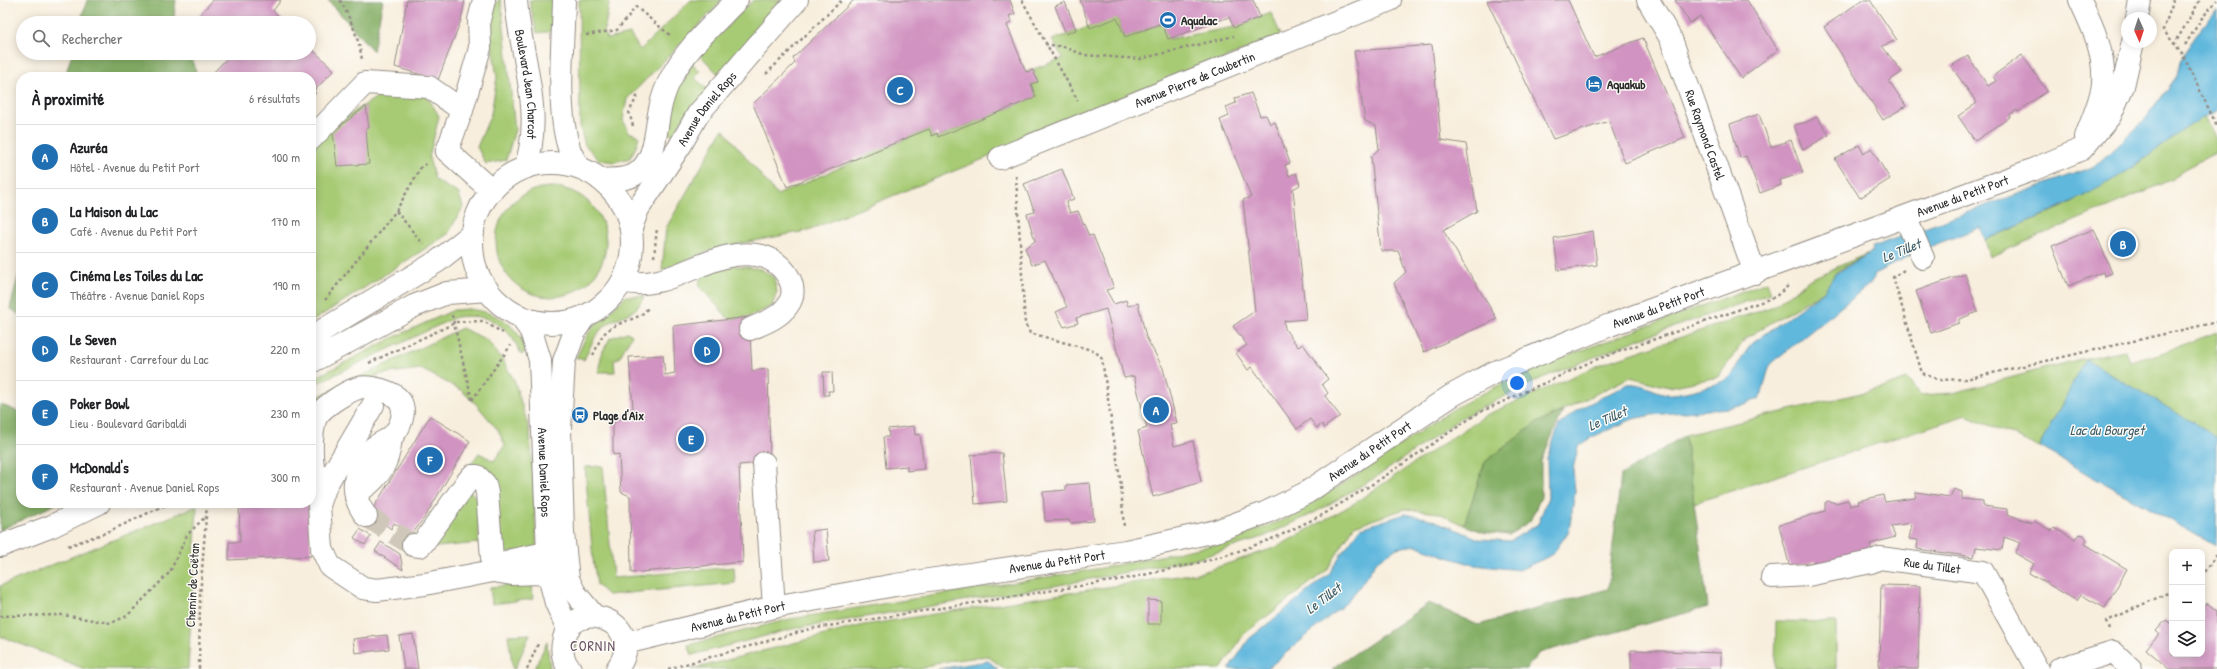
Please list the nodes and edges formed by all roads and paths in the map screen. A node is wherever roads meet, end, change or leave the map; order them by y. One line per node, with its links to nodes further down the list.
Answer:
1 (340, 0): 25 (path)
2 (484, 0): 26 (street)
3 (516, 0): 34 (street, Boulevard Jean Charcot)
4 (564, 0): 18 (street)
5 (737, 0): 23 (street)
6 (797, 0): 38 (street, Avenue Daniel Rops)
7 (842, 0): 24 (path)
8 (1022, 0): 19 (path)
9 (1390, 0): 27 (street, Avenue Pierre de Coubertin)
10 (1648, 0): 43 (street, Rue Raymond Castel)
11 (2080, 0): 30 (street)
12 (2140, 0): 16 (street)
13 (2174, 0): 20 (path)
14 (2200, 0): 20 (path)
15 (2217, 0): 21 (path)
16 (2138, 12)
17 (1239, 34): 19 (path)
18 (564, 38): 23 (path); 33 (street)
19 (1045, 44): 27 (path)
20 (2174, 45): 28 (path)
21 (2185, 45)
22 (2131, 48): 30 (street, Avenue du Petit Port)
23 (687, 52): 35 (street)
24 (765, 75)
25 (365, 83): 26 (street); 29 (street)
26 (462, 110): 31 (street)
27 (1092, 122): 32 (street, Avenue Pierre de Coubertin)
28 (2217, 126)
29 (316, 134)
30 (2082, 150): 43 (street, Avenue du Petit Port)
31 (447, 151): 36 (street); 37 (path)
32 (1007, 155): 74 (path)
33 (579, 167): 34 (street); 35 (street)
34 (524, 168): 36 (street)
35 (601, 180): 38 (street)
36 (492, 191): 40 (street)
37 (396, 211): 42 (path); 47 (path)
38 (631, 228): 44 (street)
39 (1910, 228): 41 (street)
40 (473, 233): 42 (street); 45 (street)
41 (1922, 258): 50 (path)
42 (438, 261): 53 (street)
43 (1755, 273): 74 (street, Avenue du Petit Port)
44 (623, 281): 48 (street); 52 (street)
45 (488, 290): 46 (street); 49 (street)
46 (447, 293): 51 (path); 58 (street)
47 (324, 302)
48 (584, 316): 49 (street); 83 (street)
49 (521, 317): 73 (street, Avenue Daniel Rops)
50 (2217, 322)
51 (454, 323): 54 (path); 56 (path); 59 (path)
52 (750, 329)
53 (316, 336)
54 (507, 337)
55 (510, 340): 56 (path)
56 (512, 344): 57 (path)
57 (514, 348)
58 (316, 359)
59 (369, 364)
60 (373, 405): 64 (street)
61 (316, 418): 65 (street)
62 (764, 463): 81 (street)
63 (316, 490): 64 (street)
64 (319, 505): 76 (street)
65 (361, 506)
66 (89, 508): 70 (street)
67 (159, 508): 71 (path)
68 (206, 508): 69 (path, Chemin de Coëtan)
69 (206, 516): 82 (path); 88 (path, Chemin de Coëtan)
70 (0, 546)
71 (68, 546)
72 (413, 546): 76 (street)
73 (549, 548): 76 (street); 78 (street, Avenue Daniel Rops)
74 (1126, 551): 81 (street, Avenue du Petit Port)
75 (2217, 553): 77 (path)
76 (493, 571): 78 (street)
77 (2205, 572)
78 (549, 576): 84 (street, Avenue Daniel Rops)
79 (1772, 577): 90 (street, Rue du Tillet)
80 (2169, 592): 86 (path)
81 (774, 607): 85 (street, Avenue du Petit Port)
82 (0, 616)
83 (594, 616): 84 (street); 85 (street)
84 (568, 629): 87 (street)
85 (625, 643): 89 (street)
86 (2113, 652): 91 (street); 92 (street)
87 (569, 668)
88 (199, 669)
89 (617, 669)
90 (2037, 669)
91 (2060, 669)
92 (2131, 669)

